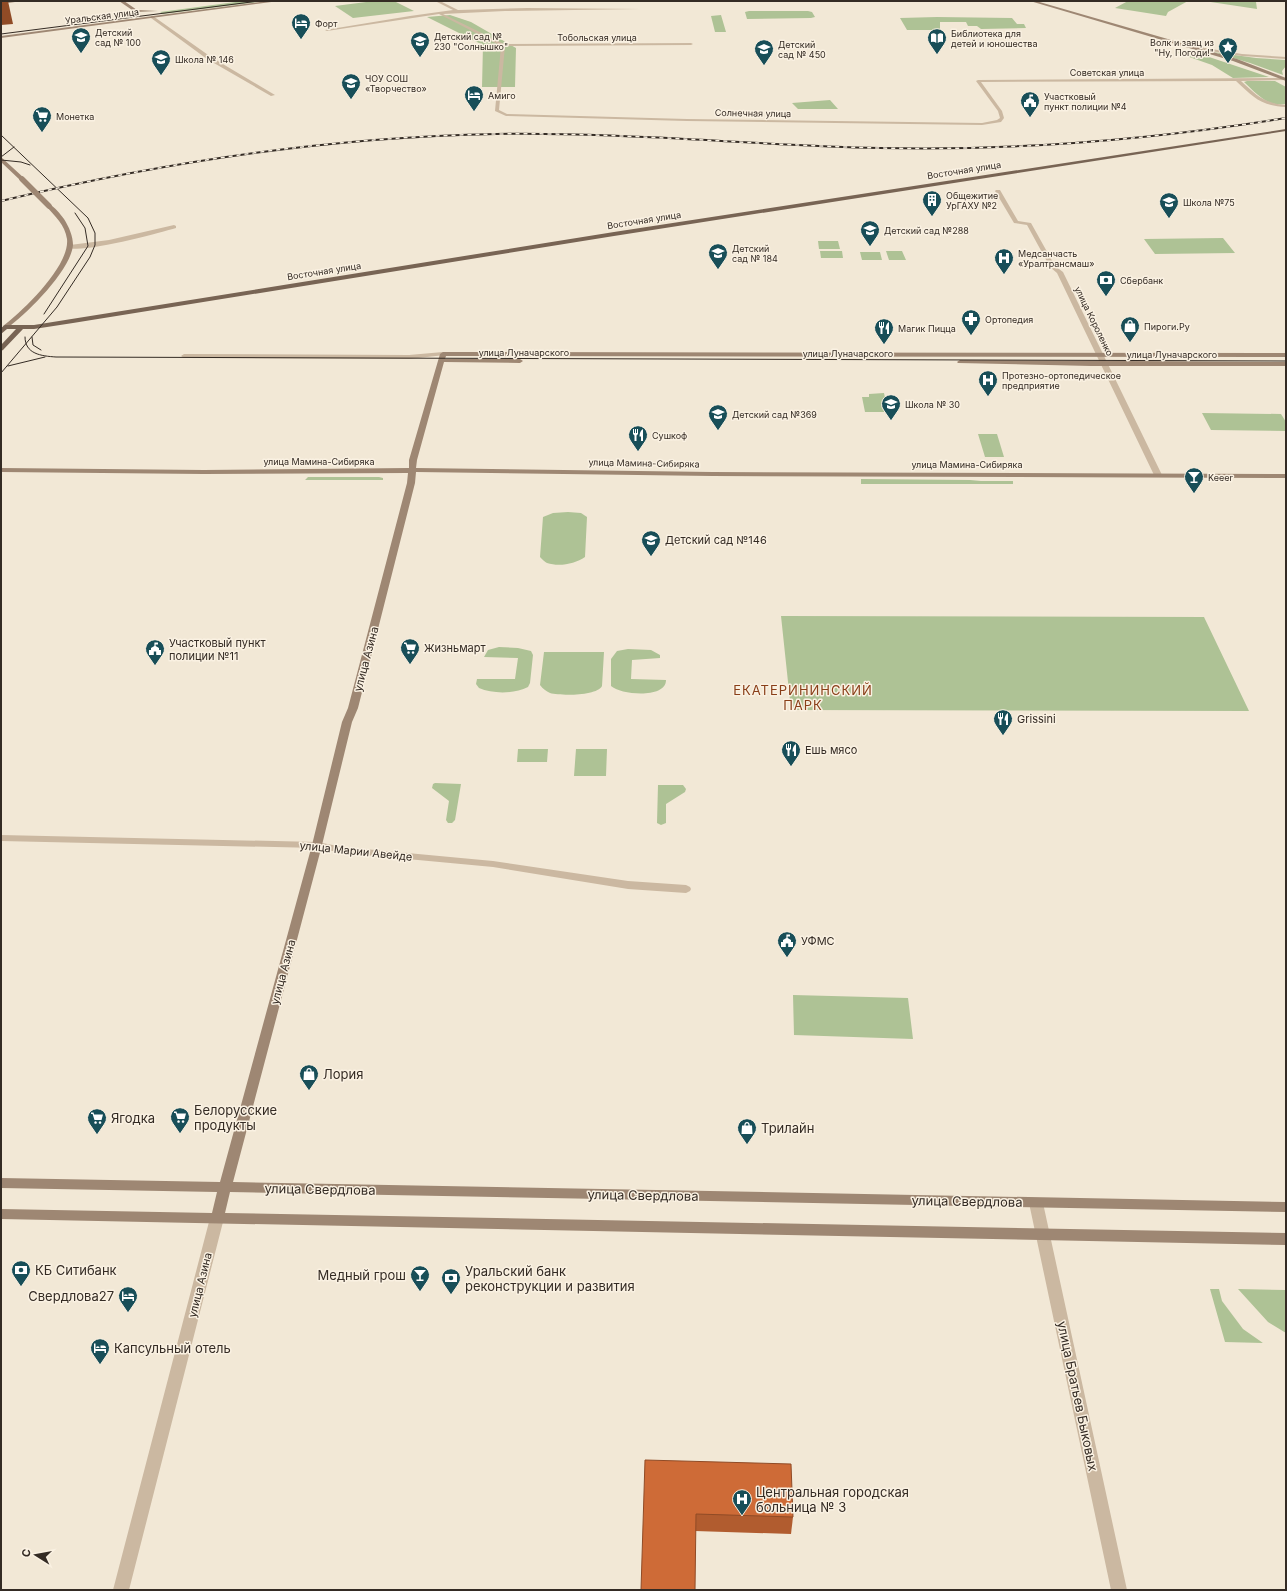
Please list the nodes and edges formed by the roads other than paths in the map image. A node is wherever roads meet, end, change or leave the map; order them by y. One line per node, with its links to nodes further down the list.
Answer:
1 (15, 1): 7 (main road)
2 (121, 1): 10 (main road, Уральская улица)
3 (237, 1): 8 (main road)
4 (277, 1): 13 (main road, Уральская улица)
5 (437, 1): 11 (street)
6 (1032, 1): 18 (main road, Советская улица)
7 (1, 3)
8 (189, 7)
9 (639, 9): 11 (street)
10 (160, 10)
11 (459, 12): 12 (street)
12 (441, 14): 14 (street); 17 (street)
13 (152, 17): 15 (main road, Уральская улица); 22 (street)
14 (327, 30)
15 (1, 37)
16 (691, 44): 17 (street, Тобольская улица)
17 (503, 45): 24 (street, Солнечная улица)
18 (1184, 45): 19 (street); 21 (main road, Советская улица)
19 (1286, 58)
20 (1237, 79): 21 (street, Советская улица); 23 (street); 24 (street, Советская улица)
21 (1285, 79)
22 (273, 95)
23 (1286, 106)
24 (999, 121)
25 (1286, 130): 31 (main road, Восточная улица)
26 (1, 159): 29 (main road, bridge)
27 (998, 191): 34 (street, улица Короленко)
28 (174, 227): 29 (street)
29 (70, 247): 30 (main road)
30 (28, 308): 31 (main road); 32 (main road)
31 (20, 328): 32 (main road, Восточная улица); 33 (main road)
32 (3, 330)
33 (1, 349)
34 (1101, 354): 35 (main road, улица Луначарского); 37 (main road, улица Луначарского); 38 (street, улица Короленко)
35 (1286, 355)
36 (184, 356): 37 (street, улица Луначарского)
37 (442, 357): 38 (main road, улица Луначарского); 41 (main road, улица Азина)
38 (1105, 364): 39 (main road, улица Луначарского); 42 (street, улица Короленко)
39 (1286, 364)
40 (1, 470): 41 (main road, улица Мамина-Сибиряка)
41 (412, 470): 42 (main road, улица Мамина-Сибиряка); 45 (main road, улица Азина)
42 (1158, 475): 43 (main road, улица Мамина-Сибиряка)
43 (1286, 476)
44 (1, 838): 45 (street, улица Марии Авейде)
45 (317, 844): 46 (street, улица Марии Авейде); 48 (main road, улица Азина)
46 (686, 889)
47 (1, 1182): 48 (main road, улица Свердлова)
48 (226, 1187): 49 (main road, улица Свердлова); 52 (main road, улица Азина)
49 (1036, 1203): 50 (main road, улица Свердлова); 53 (street, улица Братьев Быковых)
50 (1286, 1207)
51 (1, 1214): 52 (main road)
52 (217, 1218): 53 (main road); 55 (street, улица Азина)
53 (1044, 1235): 54 (main road); 56 (street, улица Братьев Быковых)
54 (1286, 1239)
55 (121, 1590)
56 (1119, 1590)

